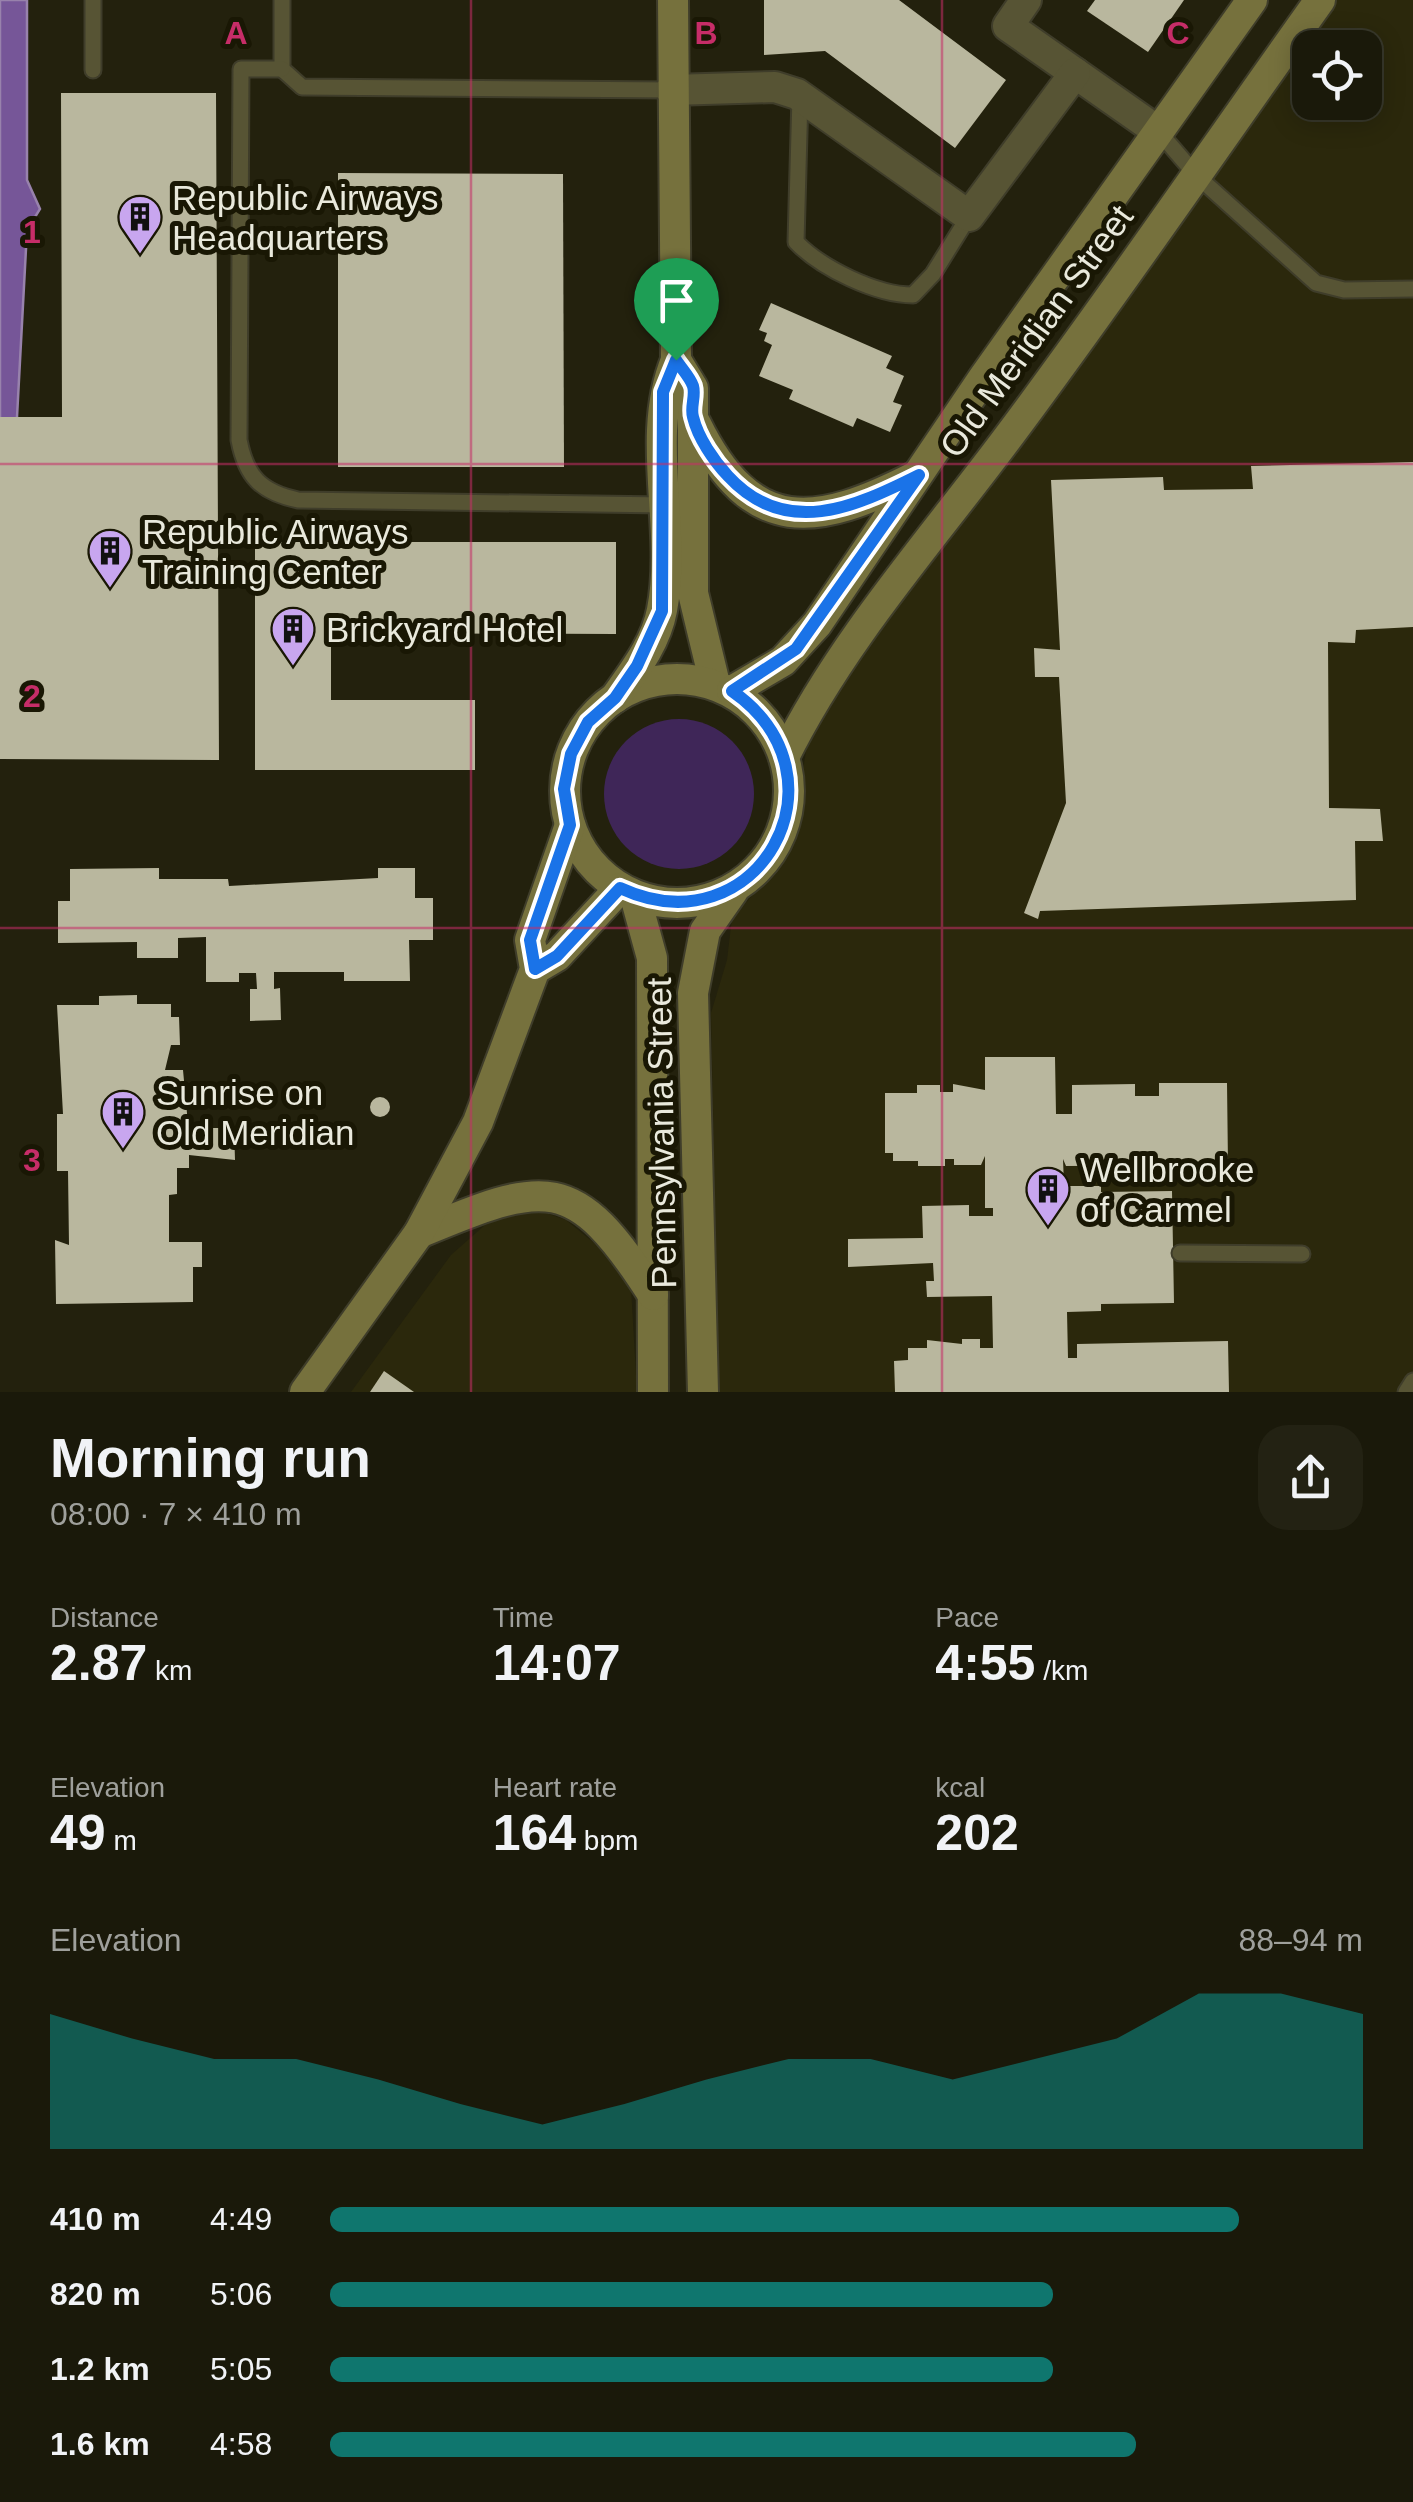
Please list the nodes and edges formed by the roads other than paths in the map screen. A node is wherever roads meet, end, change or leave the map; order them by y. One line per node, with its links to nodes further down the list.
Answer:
1 (93, 0): 8 (lane)
2 (282, 0): 7 (lane)
3 (673, 0): 10 (main road)
4 (1026, 0): 9 (street)
5 (1252, 0): 12 (main road, Old Meridian Street)
6 (1320, 0): 13 (main road, Old Meridian Street)
7 (282, 69): 10 (lane); 19 (lane)
8 (93, 70)
9 (1075, 73): 12 (street); 14 (street)
10 (671, 90): 11 (street); 16 (main road)
11 (800, 96): 14 (street); 14 (lane)
12 (1159, 132): 13 (lane); 18 (main road, Old Meridian Street)
13 (1196, 175): 15 (lane); 22 (main road, Old Meridian Street)
14 (969, 216)
15 (1413, 289)
16 (676, 360): 17 (main road); 19 (main road)
17 (692, 415): 18 (main road); 20 (main road)
18 (919, 475): 20 (main road, Old Meridian Street)
19 (664, 505): 21 (main road)
20 (723, 688): 21 (main road); 22 (main road)
21 (615, 698): 23 (main road)
22 (784, 757): 24 (main road)
23 (570, 825): 25 (main road); 26 (main road)
24 (738, 886): 25 (main road); 34 (main road, Pennsylvania Street)
25 (627, 892): 26 (main road); 30 (main road, Pennsylvania Street)
26 (535, 969): 27 (main road)
27 (419, 1233): 30 (main road); 32 (main road)
28 (1180, 1253): 29 (lane)
29 (1302, 1254)
30 (653, 1295): 33 (main road, Pennsylvania Street)
31 (1413, 1381): 35 (lane)
32 (305, 1392)
33 (653, 1392)
34 (703, 1392)
35 (1406, 1392)

